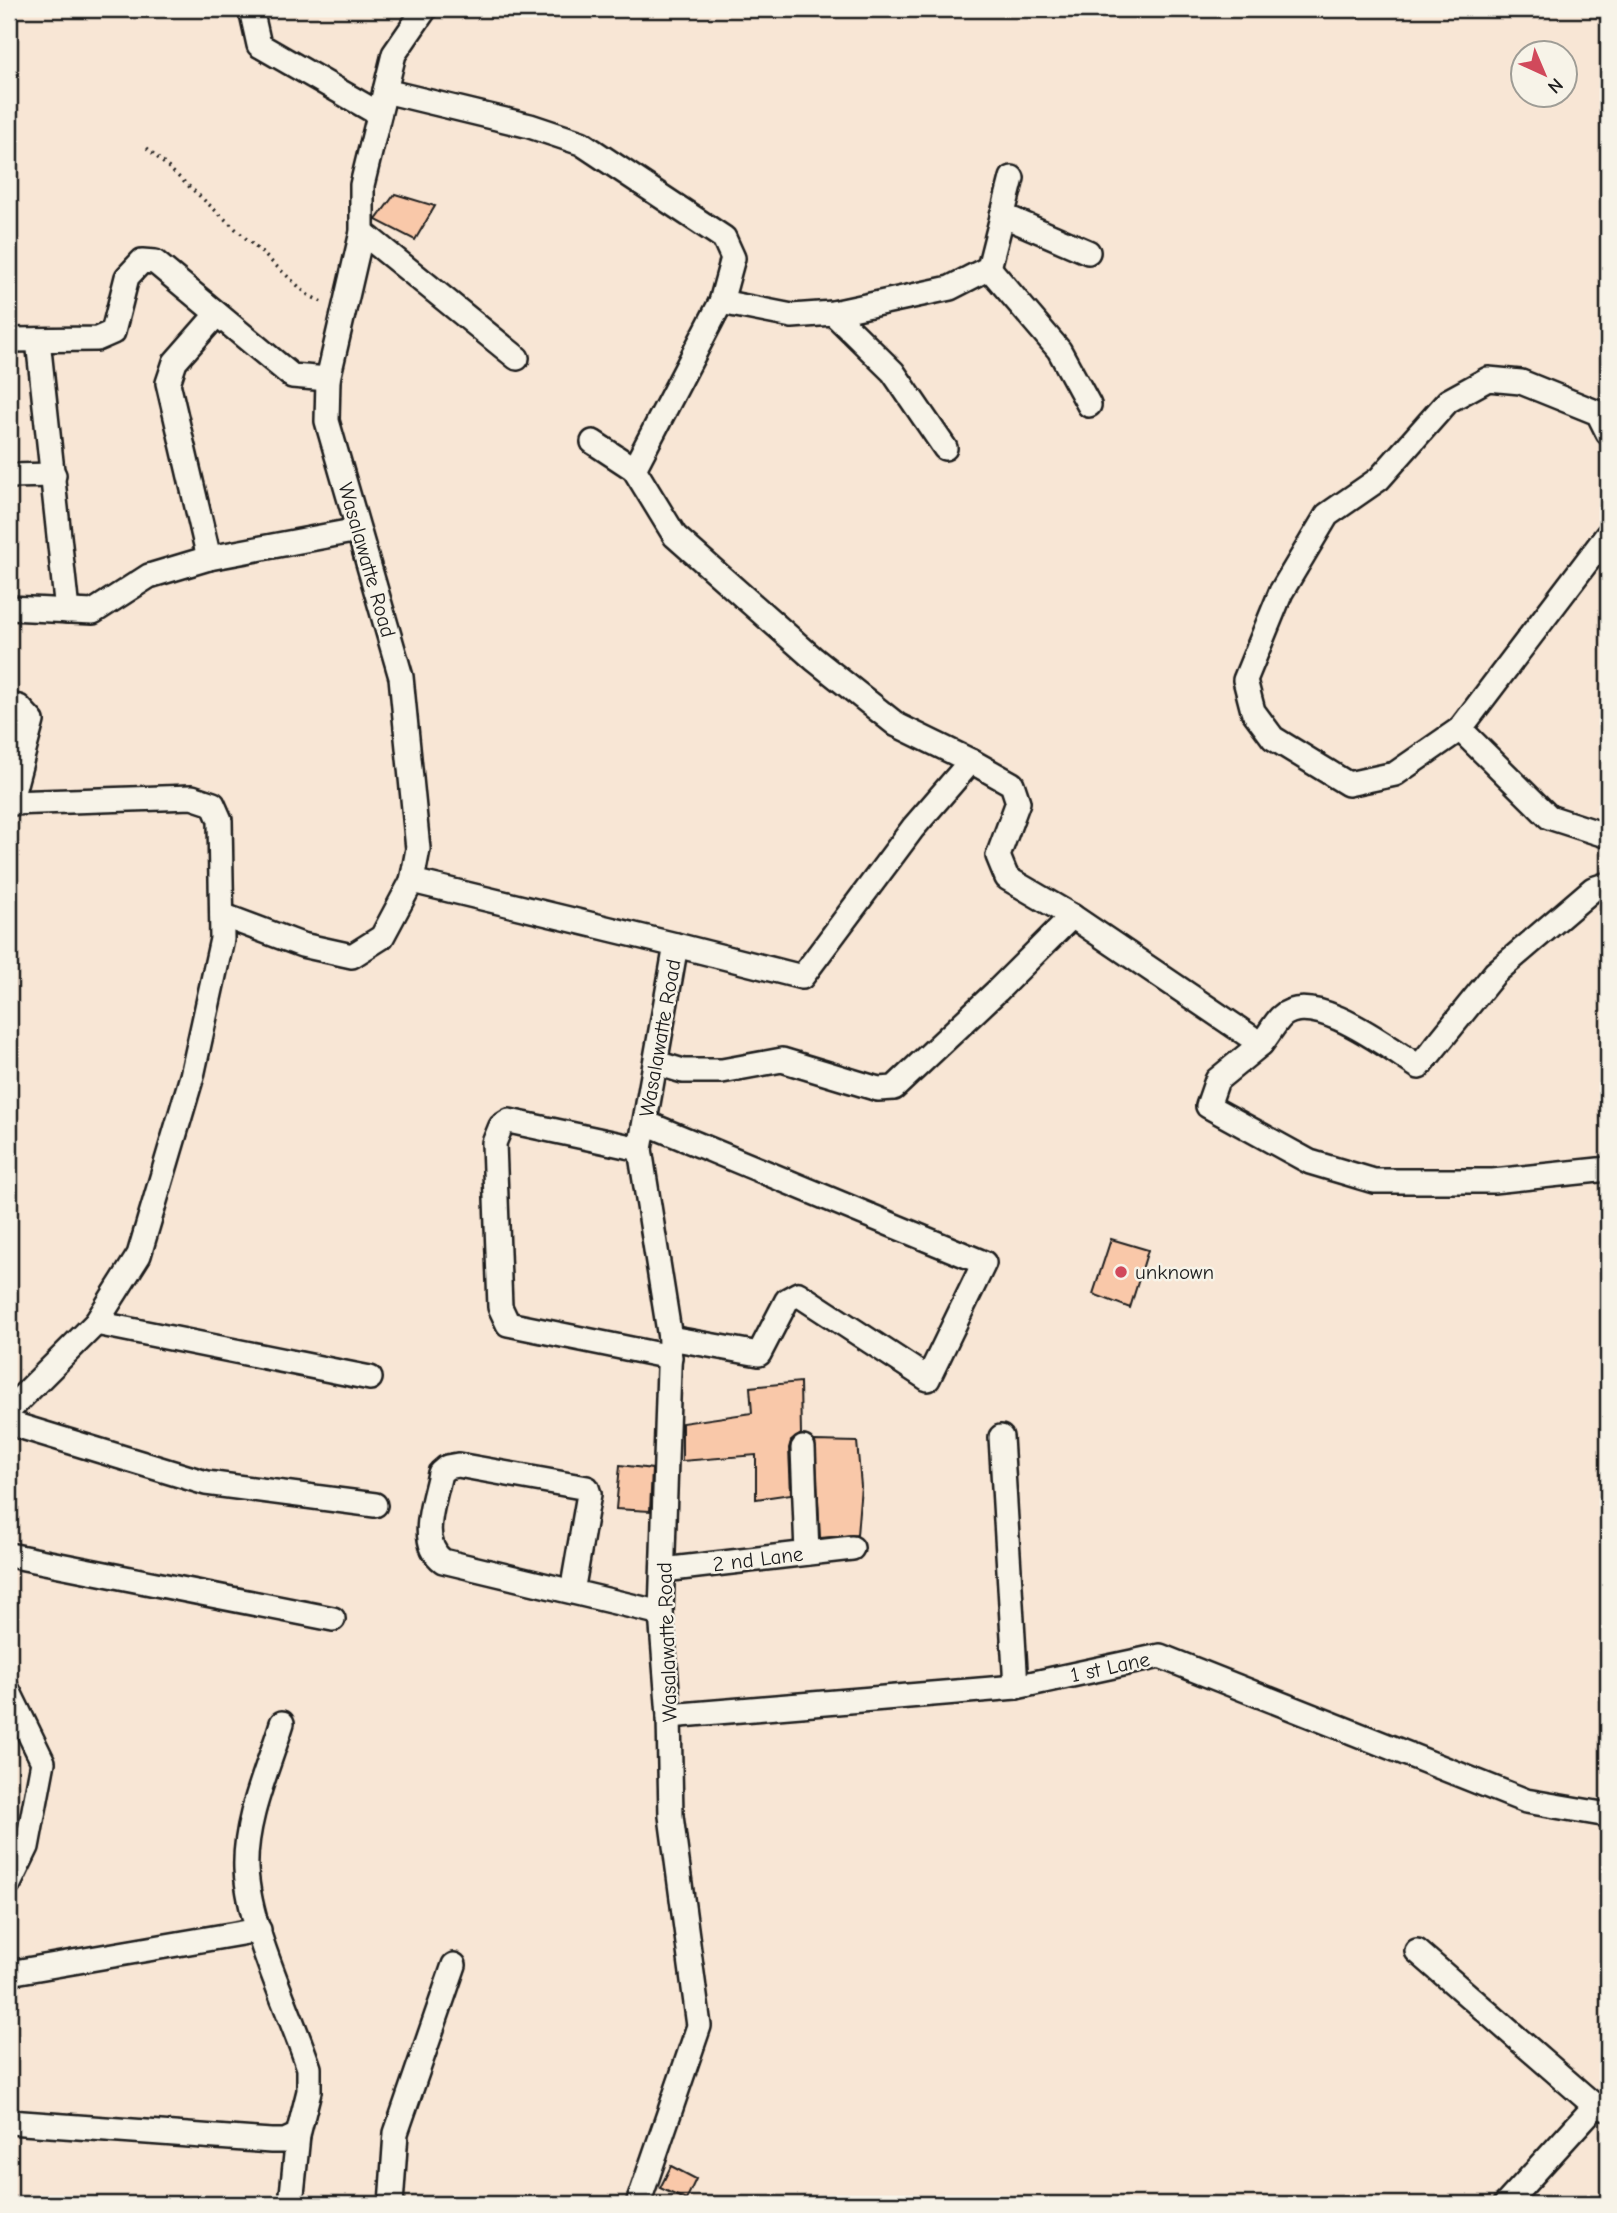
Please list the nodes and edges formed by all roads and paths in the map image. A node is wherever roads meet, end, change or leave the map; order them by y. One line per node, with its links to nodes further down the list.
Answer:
1 (251, 9): 4 (street)
2 (425, 9): 3 (street, Wasalawatte Road)
3 (385, 91): 4 (street, Wasalawatte Road); 11 (street)
4 (379, 114): 8 (street, Wasalawatte Road)
5 (147, 148): 12 (path)
6 (1012, 178): 7 (street)
7 (1002, 215): 9 (street); 10 (street)
8 (362, 232): 12 (street, Wasalawatte Road); 17 (street)
9 (1088, 252)
10 (989, 268): 13 (street); 19 (street)
11 (721, 302): 13 (street); 23 (street)
12 (344, 313): 18 (street, Wasalawatte Road)
13 (833, 313): 22 (street)
14 (217, 314): 16 (street); 18 (street); 28 (street)
15 (9, 340): 16 (street)
16 (38, 340): 24 (street)
17 (517, 358)
18 (328, 379): 26 (street, Wasalawatte Road)
19 (1089, 405)
20 (1608, 433): 32 (street)
21 (593, 442): 23 (street)
22 (945, 448)
23 (634, 469): 33 (street)
24 (54, 475): 25 (street); 30 (street)
25 (9, 476)
26 (358, 530): 28 (street); 36 (street, Wasalawatte Road)
27 (1608, 534): 32 (street)
28 (209, 558): 30 (street)
29 (9, 608): 30 (street)
30 (67, 611)
31 (9, 705): 34 (street)
32 (1460, 729): 35 (street)
33 (971, 761): 39 (street); 40 (street)
34 (10, 803): 38 (street)
35 (1608, 836)
36 (412, 881): 38 (street); 40 (street, Wasalawatte Road)
37 (1608, 884): 41 (street)
38 (222, 915): 46 (street)
39 (1072, 916): 41 (street); 42 (street)
40 (676, 945): 42 (street, Wasalawatte Road)
41 (1262, 1044): 45 (street)
42 (656, 1063): 43 (street, Wasalawatte Road)
43 (646, 1123): 44 (street, Wasalawatte Road); 47 (street)
44 (640, 1149): 47 (street, Wasalawatte Road); 47 (street)
45 (1608, 1169)
46 (96, 1323): 48 (street); 49 (street)
47 (670, 1347): 57 (street, Wasalawatte Road)
48 (370, 1378)
49 (9, 1410)
50 (9, 1423): 53 (street)
51 (1001, 1437): 61 (street)
52 (803, 1448): 55 (street)
53 (375, 1505)
54 (852, 1548): 55 (street, 2 nd Lane)
55 (807, 1553): 57 (street, 2 nd Lane)
56 (9, 1555): 60 (street)
57 (663, 1570): 59 (street, Wasalawatte Road)
58 (572, 1592): 58 (street); 59 (street)
59 (661, 1613): 63 (street, Wasalawatte Road)
60 (333, 1619)
61 (1016, 1687): 63 (street, 1 st Lane); 65 (street, 1 st Lane)
62 (9, 1692): 66 (street)
63 (669, 1716): 76 (street, Wasalawatte Road)
64 (282, 1723): 67 (street)
65 (1608, 1815)
66 (9, 1884)
67 (259, 1930): 70 (street); 73 (street)
68 (1417, 1951): 71 (street)
69 (454, 1965): 75 (street)
70 (9, 1973)
71 (1602, 2108): 77 (street)
72 (9, 2122): 73 (street)
73 (298, 2135): 74 (street)
74 (291, 2204)
75 (391, 2204)
76 (638, 2204)
77 (1506, 2204)

